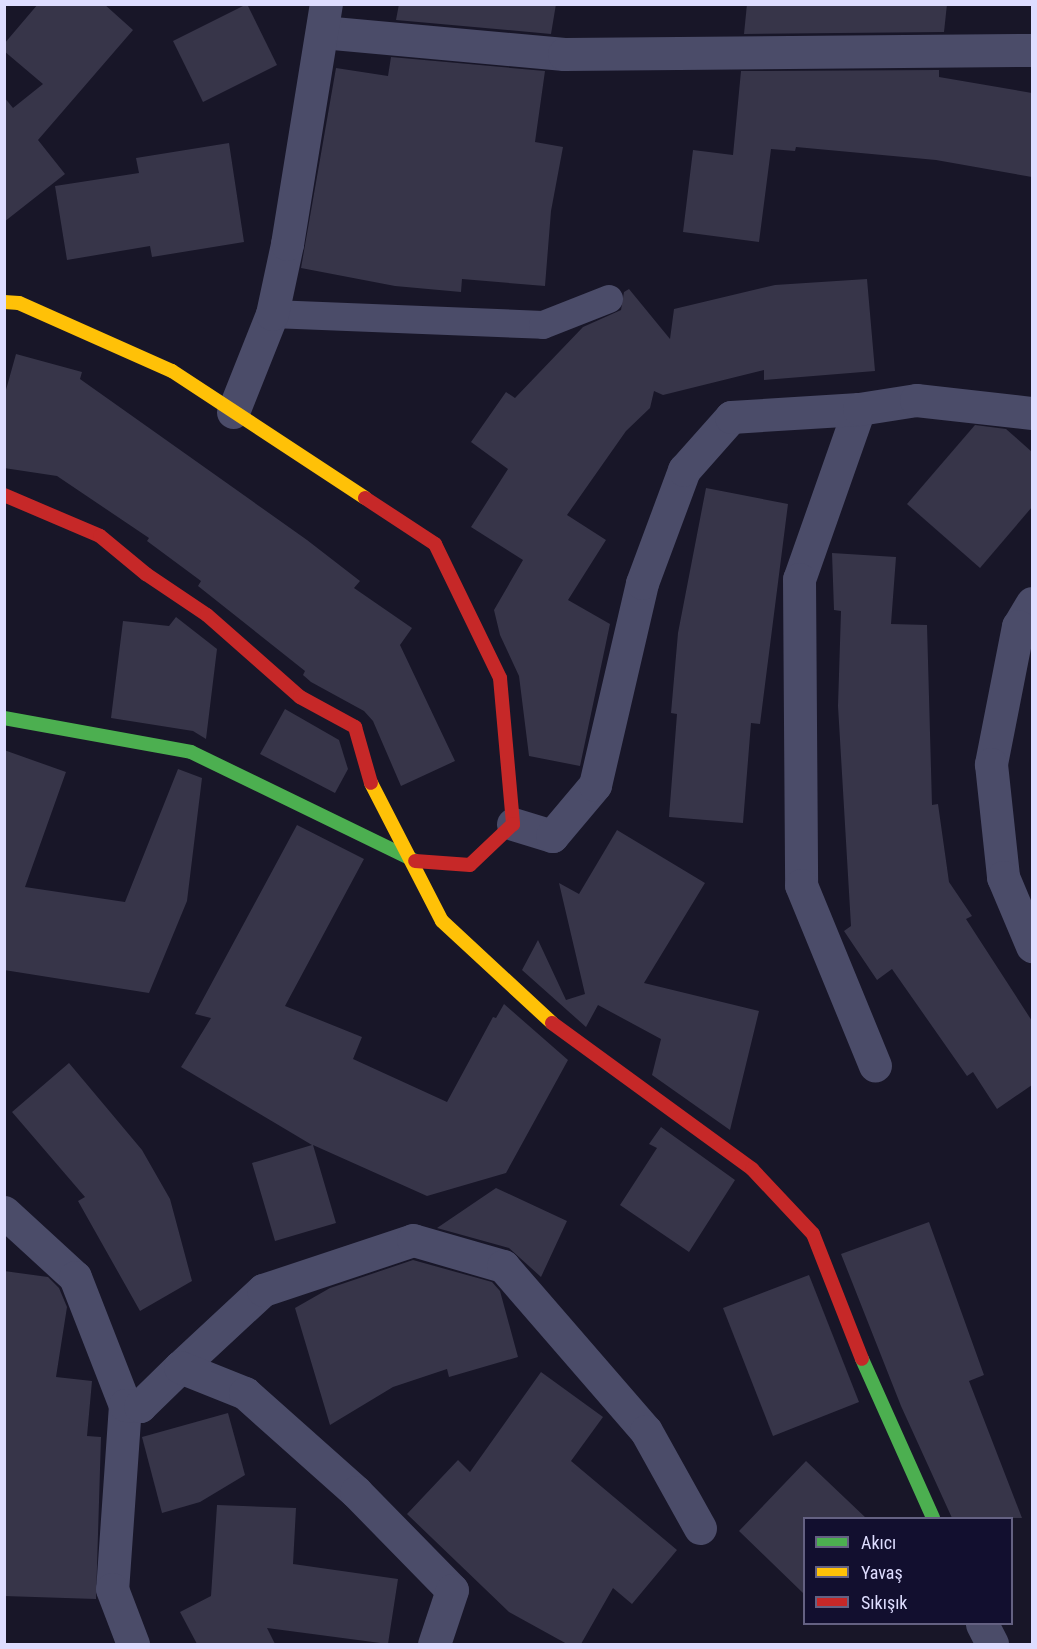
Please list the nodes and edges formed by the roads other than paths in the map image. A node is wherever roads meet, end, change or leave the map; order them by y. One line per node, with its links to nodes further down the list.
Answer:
1 (324, 18): 2 (street); 5 (street)
2 (1032, 50)
3 (609, 299): 5 (lane)
4 (4, 302): 7 (street)
5 (272, 314): 7 (street)
6 (859, 409): 8 (street); 12 (street); 15 (street)
7 (234, 412): 12 (street)
8 (1032, 413)
9 (4, 495): 13 (street)
10 (1032, 603): 14 (street)
11 (4, 718): 13 (street)
12 (513, 824): 13 (street)
13 (409, 860): 19 (street)
14 (1032, 946)
15 (875, 1065)
16 (4, 1212): 18 (street)
17 (180, 1367): 18 (street); 20 (street); 23 (street)
18 (125, 1405): 22 (street)
19 (933, 1517)
20 (700, 1528)
21 (983, 1625): 24 (street)
22 (133, 1644)
23 (434, 1644)
24 (992, 1644)

